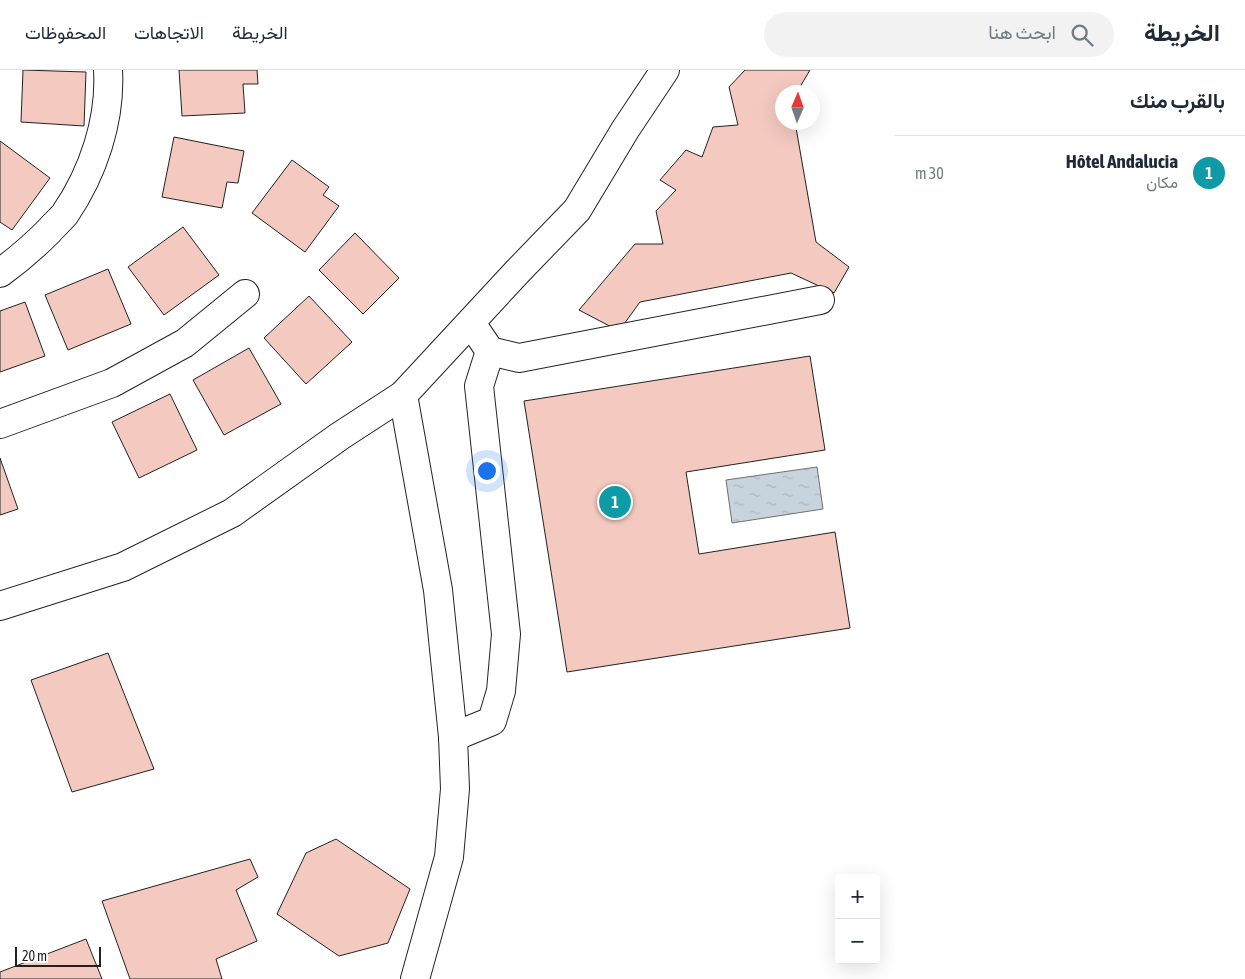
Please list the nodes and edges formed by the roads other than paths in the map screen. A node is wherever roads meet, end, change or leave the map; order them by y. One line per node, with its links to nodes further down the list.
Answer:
1 (108, 70): 3 (street)
2 (665, 70): 6 (street)
3 (0, 273)
4 (245, 294): 9 (street)
5 (820, 300): 7 (street)
6 (471, 323): 7 (street); 8 (street)
7 (490, 351): 11 (street)
8 (403, 395): 10 (street); 11 (street)
9 (0, 424)
10 (0, 606)
11 (453, 737): 12 (street)
12 (415, 979)

